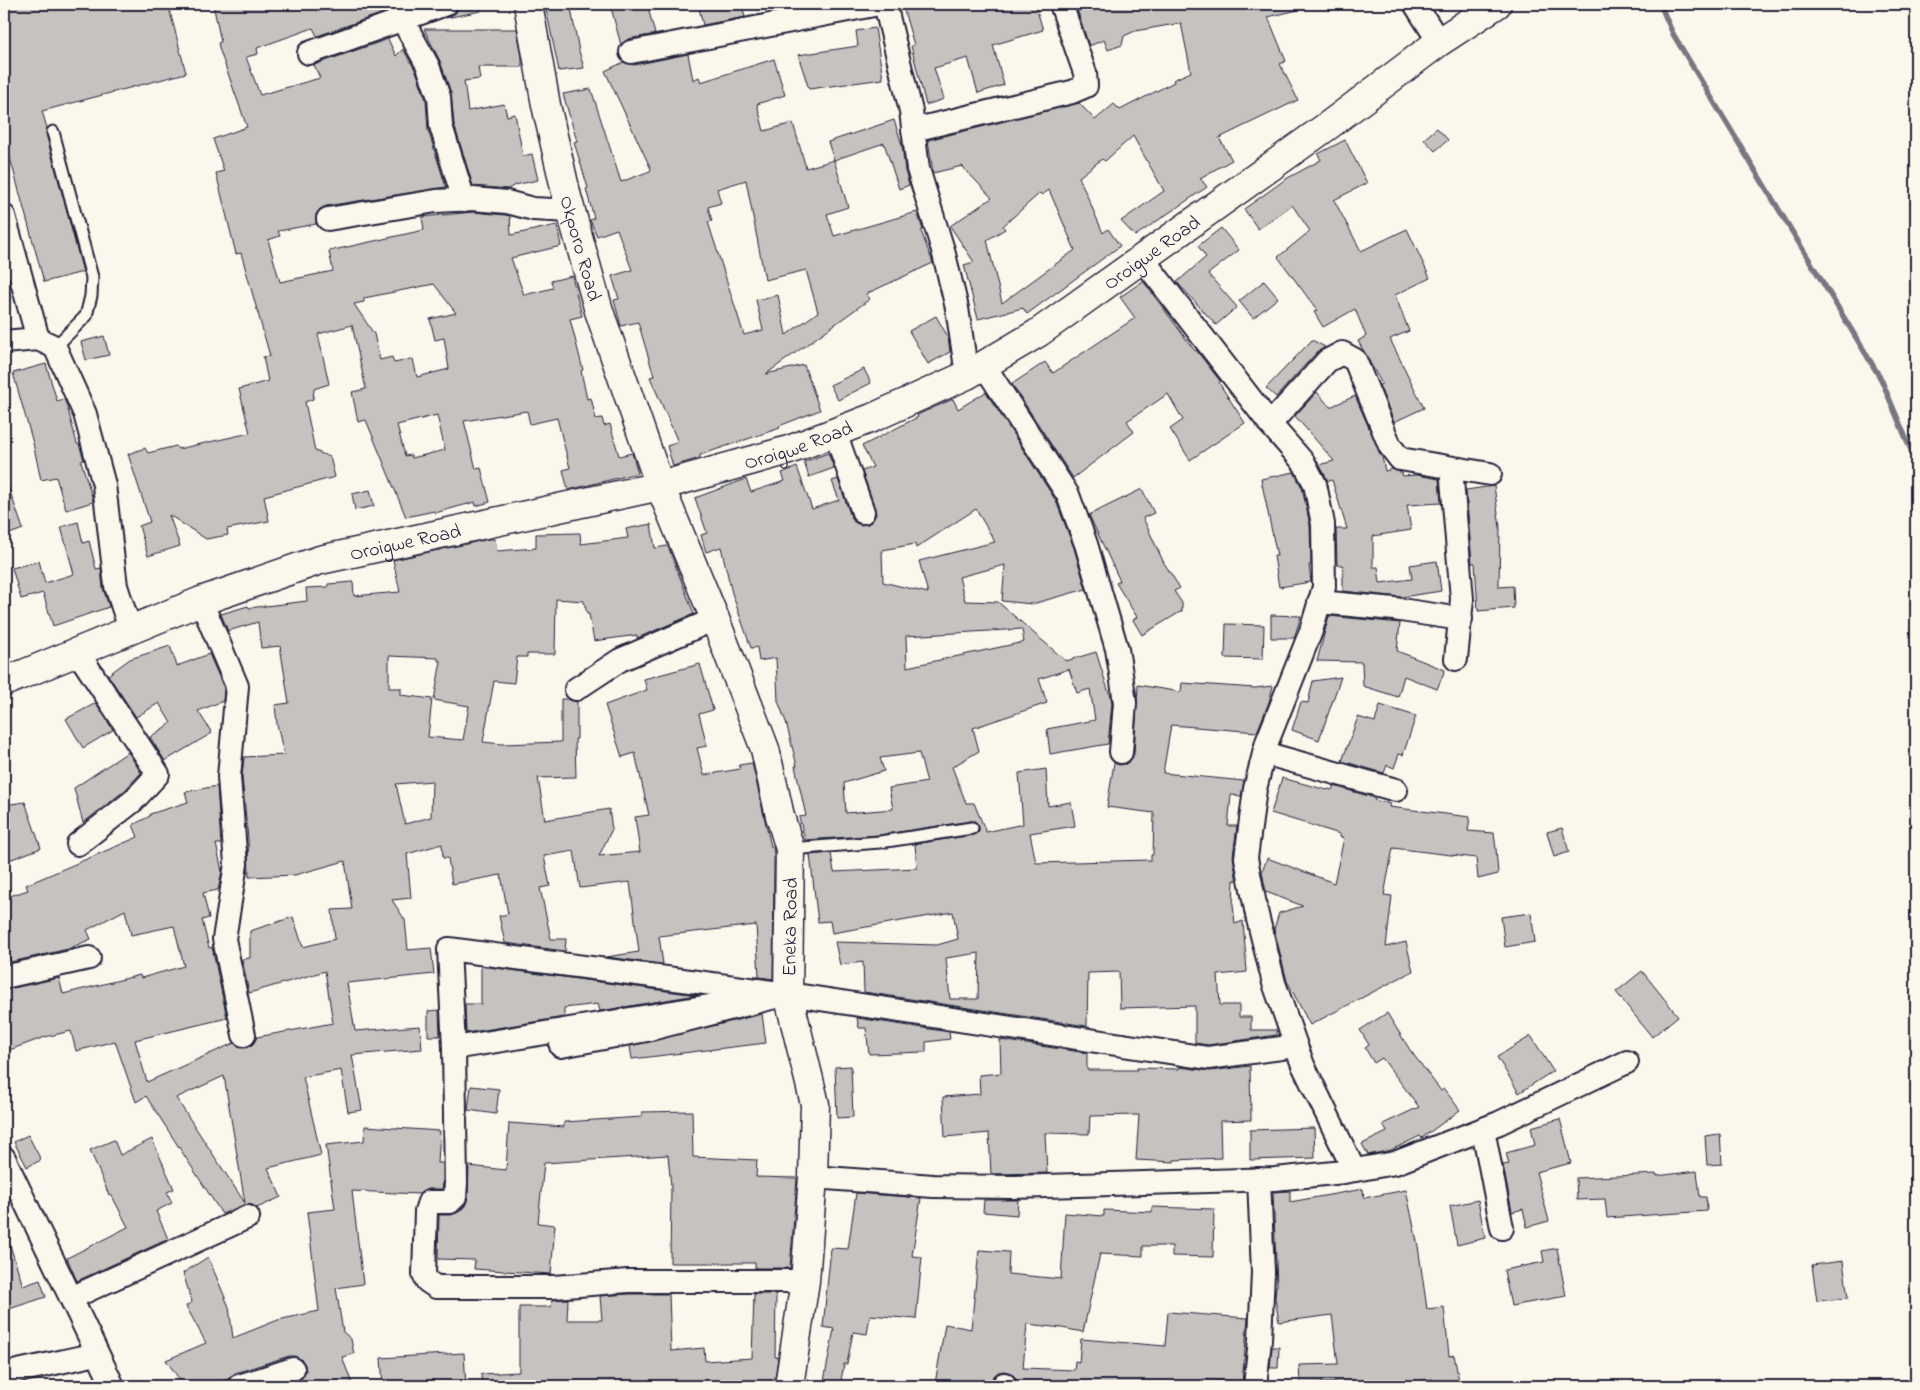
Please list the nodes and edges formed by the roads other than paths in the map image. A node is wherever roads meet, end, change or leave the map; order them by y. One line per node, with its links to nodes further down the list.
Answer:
1 (446, 4): 8 (street)
2 (528, 4): 15 (street, Okporo Road)
3 (878, 4): 10 (street)
4 (884, 4): 12 (street)
5 (1061, 4): 12 (street)
6 (1415, 4): 9 (street)
7 (1498, 4): 9 (street, Oroigwe Road)
8 (400, 11): 11 (street); 14 (street)
9 (1439, 42): 18 (street, Oroigwe Road)
10 (631, 52)
11 (309, 53)
12 (913, 130): 21 (street)
13 (53, 132): 20 (lane)
14 (464, 200): 15 (street); 17 (street)
15 (572, 211): 26 (street, Okporo Road)
16 (4, 216): 20 (street)
17 (328, 219)
18 (1142, 258): 21 (street, Oroigwe Road); 22 (street)
19 (4, 342): 20 (street)
20 (46, 343): 32 (street)
21 (976, 370): 23 (street, Oroigwe Road); 37 (street)
22 (1270, 424): 24 (street); 29 (street)
23 (835, 432): 26 (street, Oroigwe Road); 27 (street)
24 (1451, 468): 25 (street); 31 (street)
25 (1490, 474)
26 (660, 486): 28 (street, Oroigwe Road); 30 (street, Eneka Road)
27 (863, 512)
28 (201, 601): 32 (street, Oroigwe Road); 46 (street)
29 (1319, 602): 31 (street); 38 (street)
30 (715, 619): 36 (street); 42 (street, Eneka Road)
31 (1461, 619): 34 (street)
32 (130, 629): 33 (street, Oroigwe Road)
33 (77, 650): 35 (street, Oroigwe Road); 41 (street)
34 (1456, 659)
35 (4, 682)
36 (576, 689)
37 (1121, 752)
38 (1264, 753): 39 (street); 47 (street)
39 (1396, 790)
40 (972, 828): 42 (lane)
41 (78, 844)
42 (790, 850): 45 (street, Eneka Road)
43 (89, 958): 44 (street)
44 (4, 977)
45 (788, 994): 45 (street); 47 (street); 48 (street); 48 (street); 53 (street, Eneka Road)
46 (244, 1035)
47 (1296, 1046): 52 (street)
48 (454, 1048): 57 (street)
49 (1627, 1062): 50 (street)
50 (1483, 1129): 52 (street); 56 (street)
51 (5, 1162): 58 (street)
52 (1354, 1170): 54 (street)
53 (813, 1177): 54 (street); 57 (street, Eneka Road)
54 (1259, 1179): 65 (street)
55 (248, 1217): 58 (street)
56 (1502, 1228)
57 (805, 1281): 64 (street, Eneka Road)
58 (71, 1298): 59 (street)
59 (97, 1354): 61 (street); 62 (street)
60 (293, 1369): 63 (street)
61 (4, 1374)
62 (113, 1386)
63 (239, 1386)
64 (789, 1386)
65 (1255, 1386)

